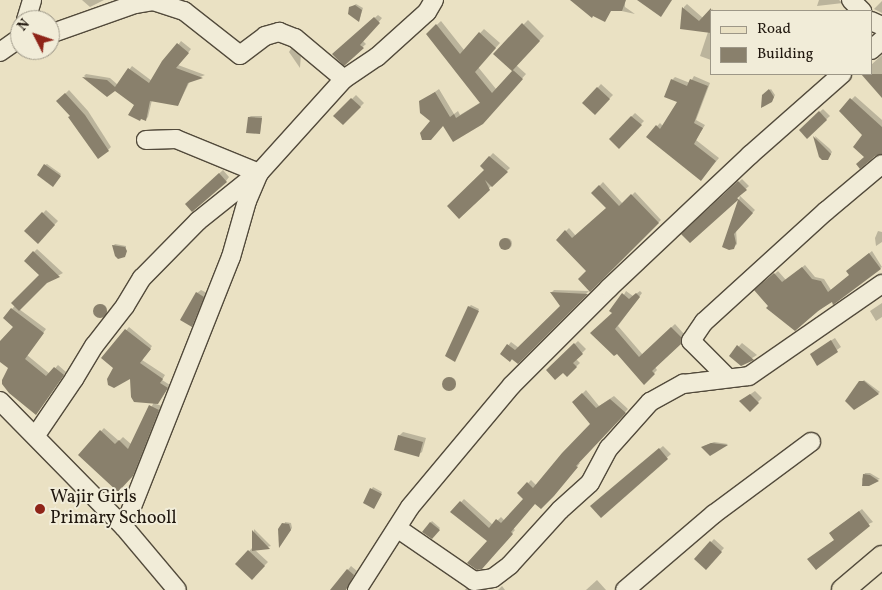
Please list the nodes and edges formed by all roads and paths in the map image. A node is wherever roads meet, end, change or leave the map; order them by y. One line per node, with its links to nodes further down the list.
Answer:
1 (434, 0): 8 (street)
2 (851, 0): 3 (street)
3 (861, 10)
4 (60, 30): 8 (street)
5 (882, 40): 6 (street)
6 (872, 49)
7 (841, 75): 18 (street)
8 (344, 79): 11 (street)
9 (146, 140): 11 (street)
10 (882, 164): 13 (street)
11 (259, 173): 15 (street); 17 (street)
12 (882, 284): 13 (street)
13 (727, 378): 18 (street)
14 (0, 401): 15 (street)
15 (36, 435): 17 (street)
16 (810, 442): 22 (street)
17 (124, 527): 20 (street)
18 (397, 528): 21 (street)
19 (882, 557): 23 (main road)
20 (177, 590)
21 (357, 590)
22 (625, 590)
23 (843, 590)

